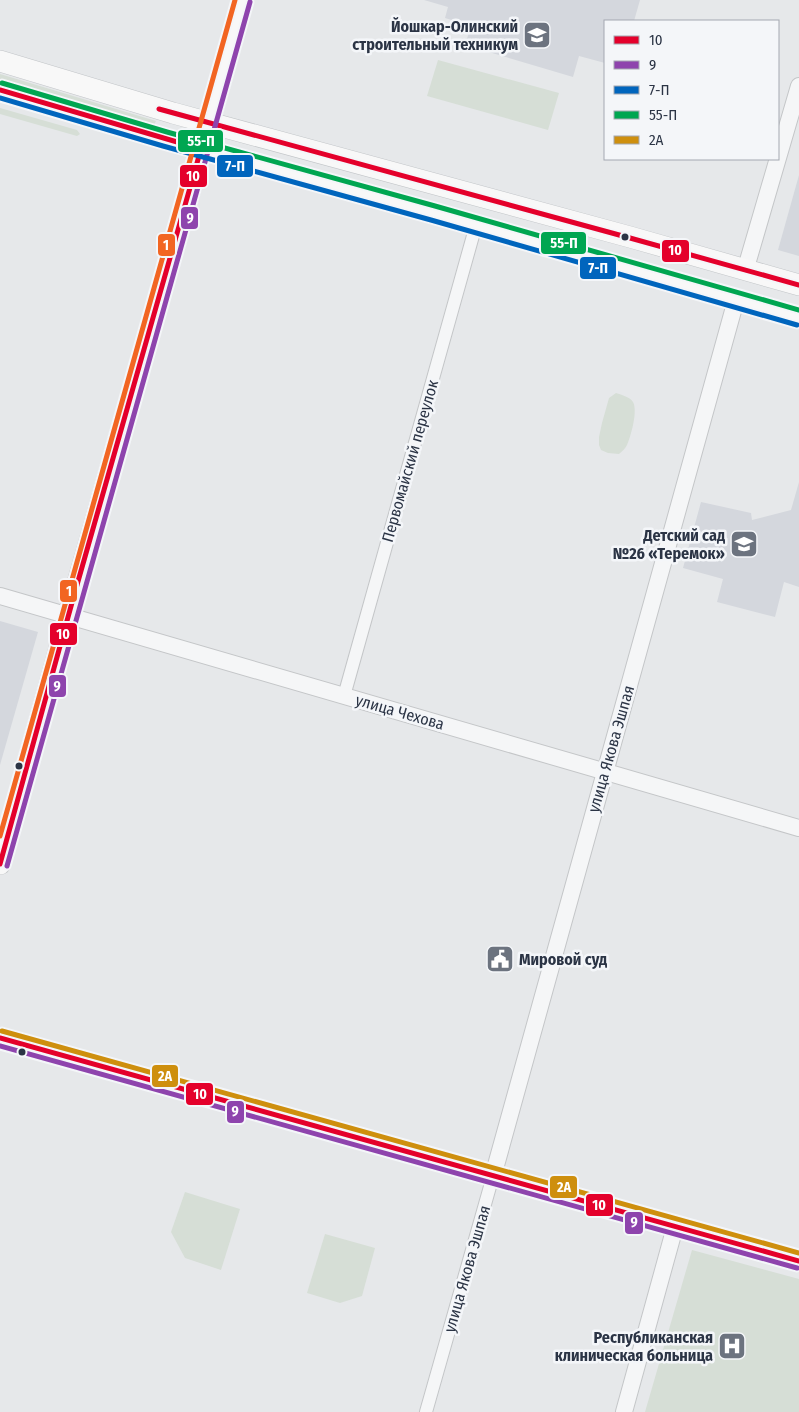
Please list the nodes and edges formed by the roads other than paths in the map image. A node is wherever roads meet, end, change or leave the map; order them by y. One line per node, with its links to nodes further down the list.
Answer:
1 (243, 0): 5 (main road)
2 (0, 61): 5 (main road)
3 (799, 86): 7 (street, улица Якова Эшпая)
4 (0, 90): 6 (main road)
5 (208, 122): 6 (main road); 10 (main road)
6 (201, 149): 9 (main road); 15 (main road)
7 (779, 155)
8 (777, 160): 10 (street, улица Якова Эшпая)
9 (476, 225): 12 (main road); 16 (street, Первомайский переулок)
10 (745, 271): 11 (main road); 12 (main road, улица Якова Эшпая)
11 (799, 286)
12 (736, 300): 13 (main road); 17 (street, улица Якова Эшпая)
13 (799, 318)
14 (0, 596): 15 (street, улица Чехова)
15 (68, 616): 16 (street, улица Чехова); 19 (main road)
16 (344, 696): 17 (street, улица Чехова)
17 (605, 772): 18 (street, улица Чехова); 21 (street, улица Якова Эшпая)
18 (799, 828)
19 (0, 864)
20 (0, 1038): 21 (street)
21 (493, 1176): 22 (street); 24 (street, улица Якова Эшпая)
22 (675, 1227): 23 (street); 25 (street)
23 (799, 1261)
24 (426, 1412)
25 (624, 1412)

